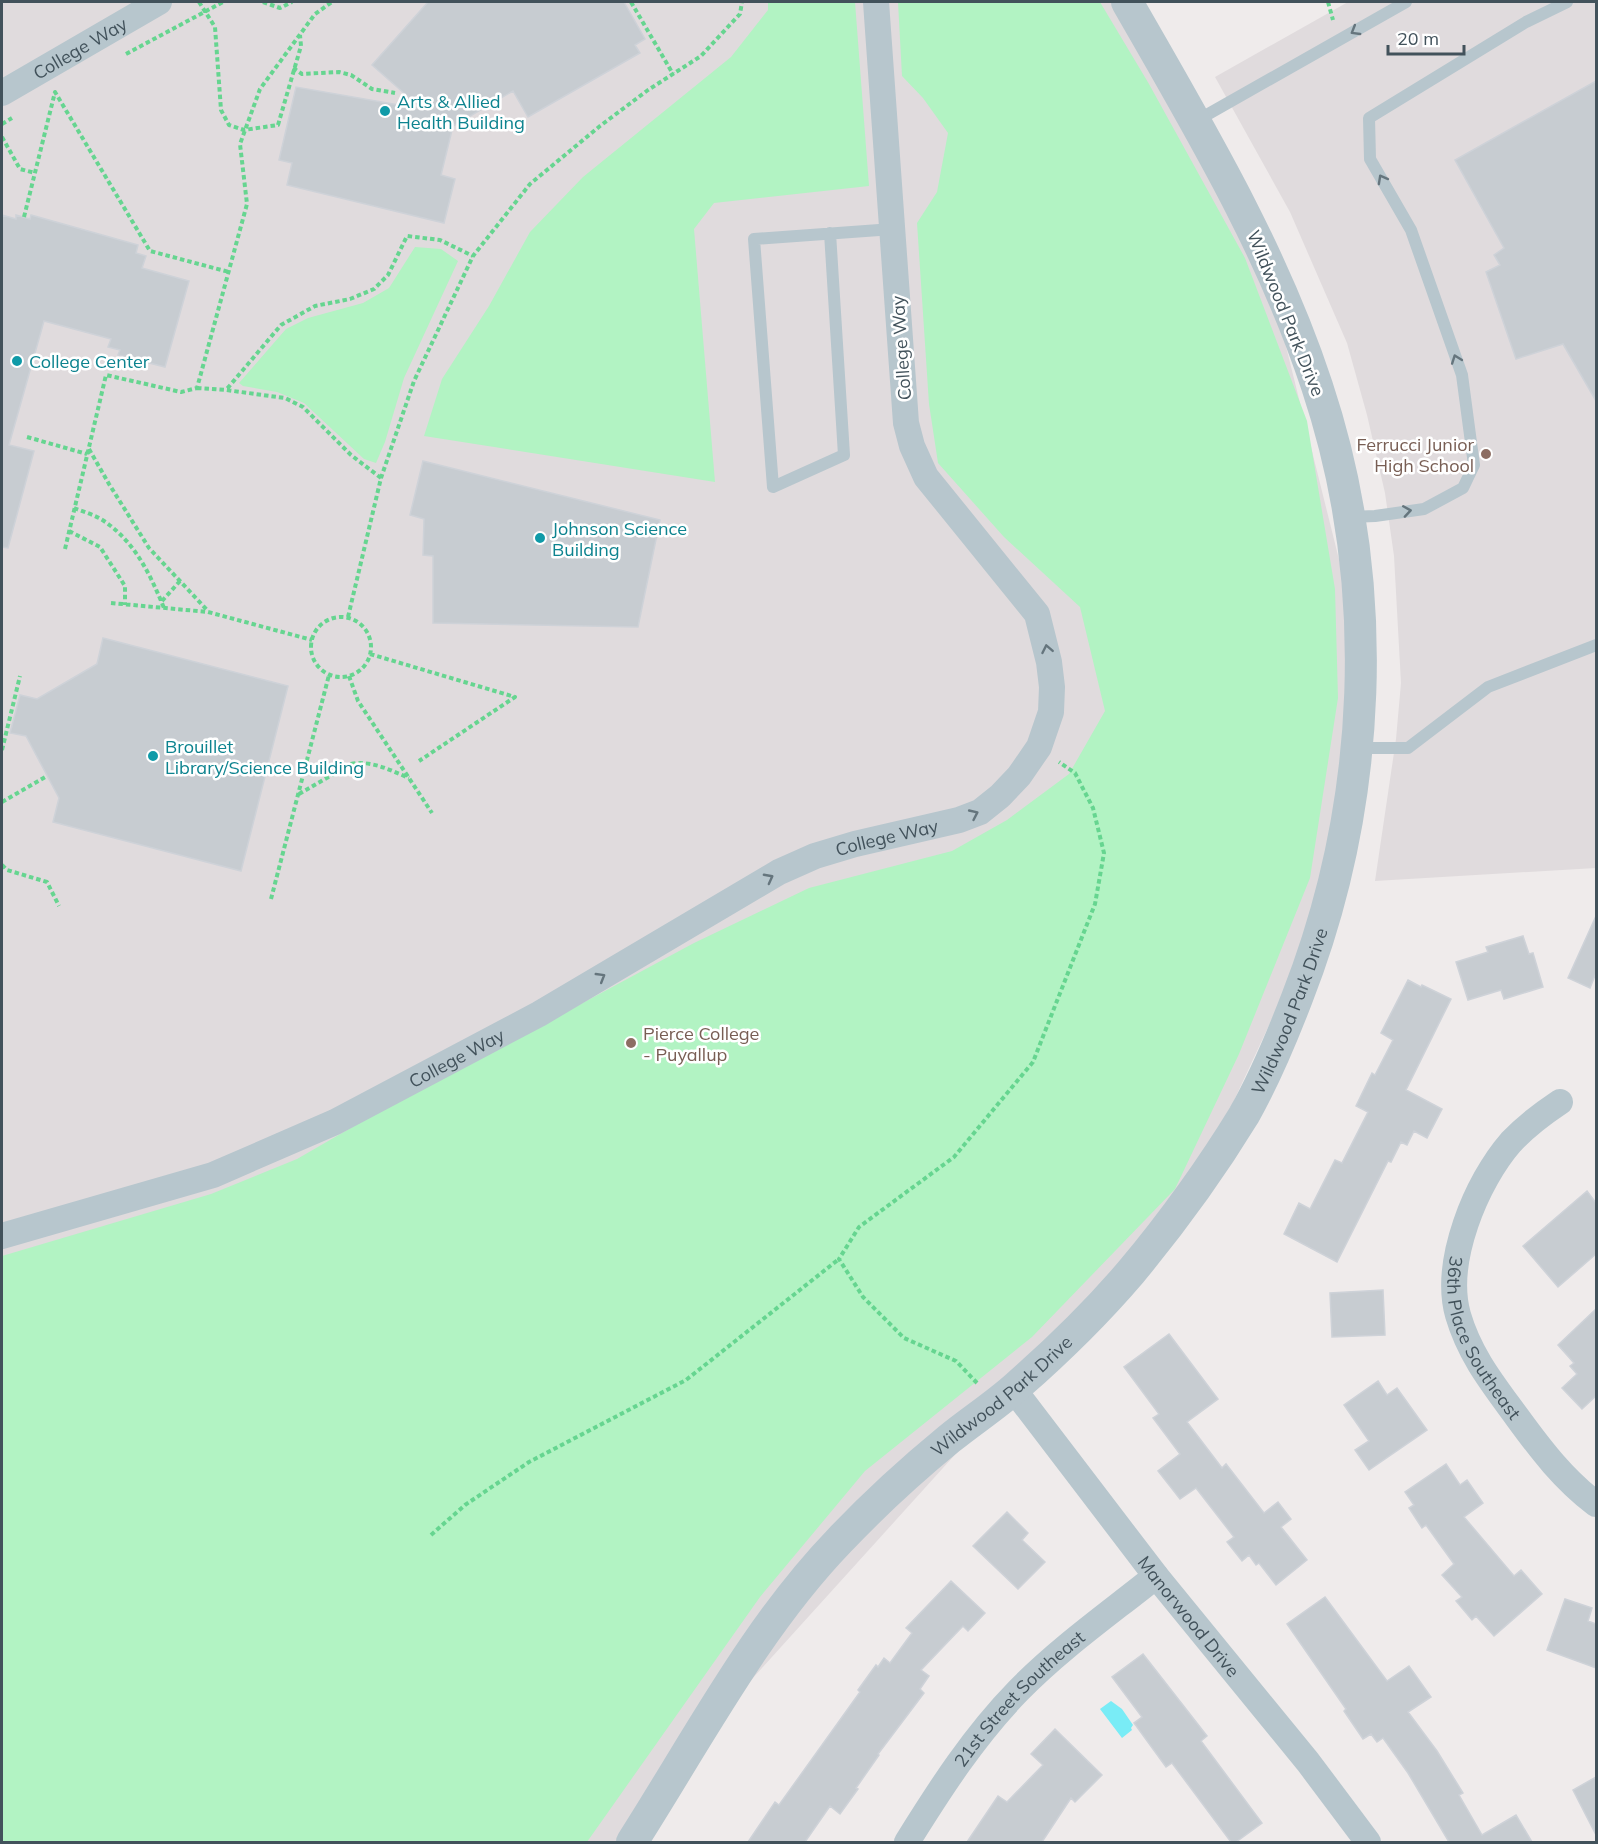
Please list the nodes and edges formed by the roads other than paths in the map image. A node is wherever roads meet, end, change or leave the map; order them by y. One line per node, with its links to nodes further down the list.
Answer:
1 (159, 2): 6 (street, College Way)
2 (876, 2): 8 (street, College Way)
3 (1127, 2): 7 (street, Wildwood Park Drive)
4 (1406, 2): 7 (lane, one-way to 7)
5 (1567, 2): 10 (lane, one-way to 5)
6 (2, 93)
7 (1195, 122): 10 (street, Wildwood Park Drive)
8 (893, 229): 9 (lane); 14 (street, College Way, one-way to 8)
9 (830, 233): 9 (lane)
10 (1348, 517): 12 (street, Wildwood Park Drive)
11 (1596, 645): 12 (lane)
12 (1358, 748): 15 (street, Wildwood Park Drive)
13 (1560, 1102): 16 (street, 36th Place Southeast)
14 (2, 1236)
15 (1005, 1396): 17 (street, Manorwood Drive); 18 (street, Wildwood Park Drive)
16 (1596, 1504)
17 (1156, 1576): 19 (street, 21st Street Southeast); 20 (street, Manorwood Drive)
18 (632, 1842)
19 (907, 1842)
20 (1368, 1842)

